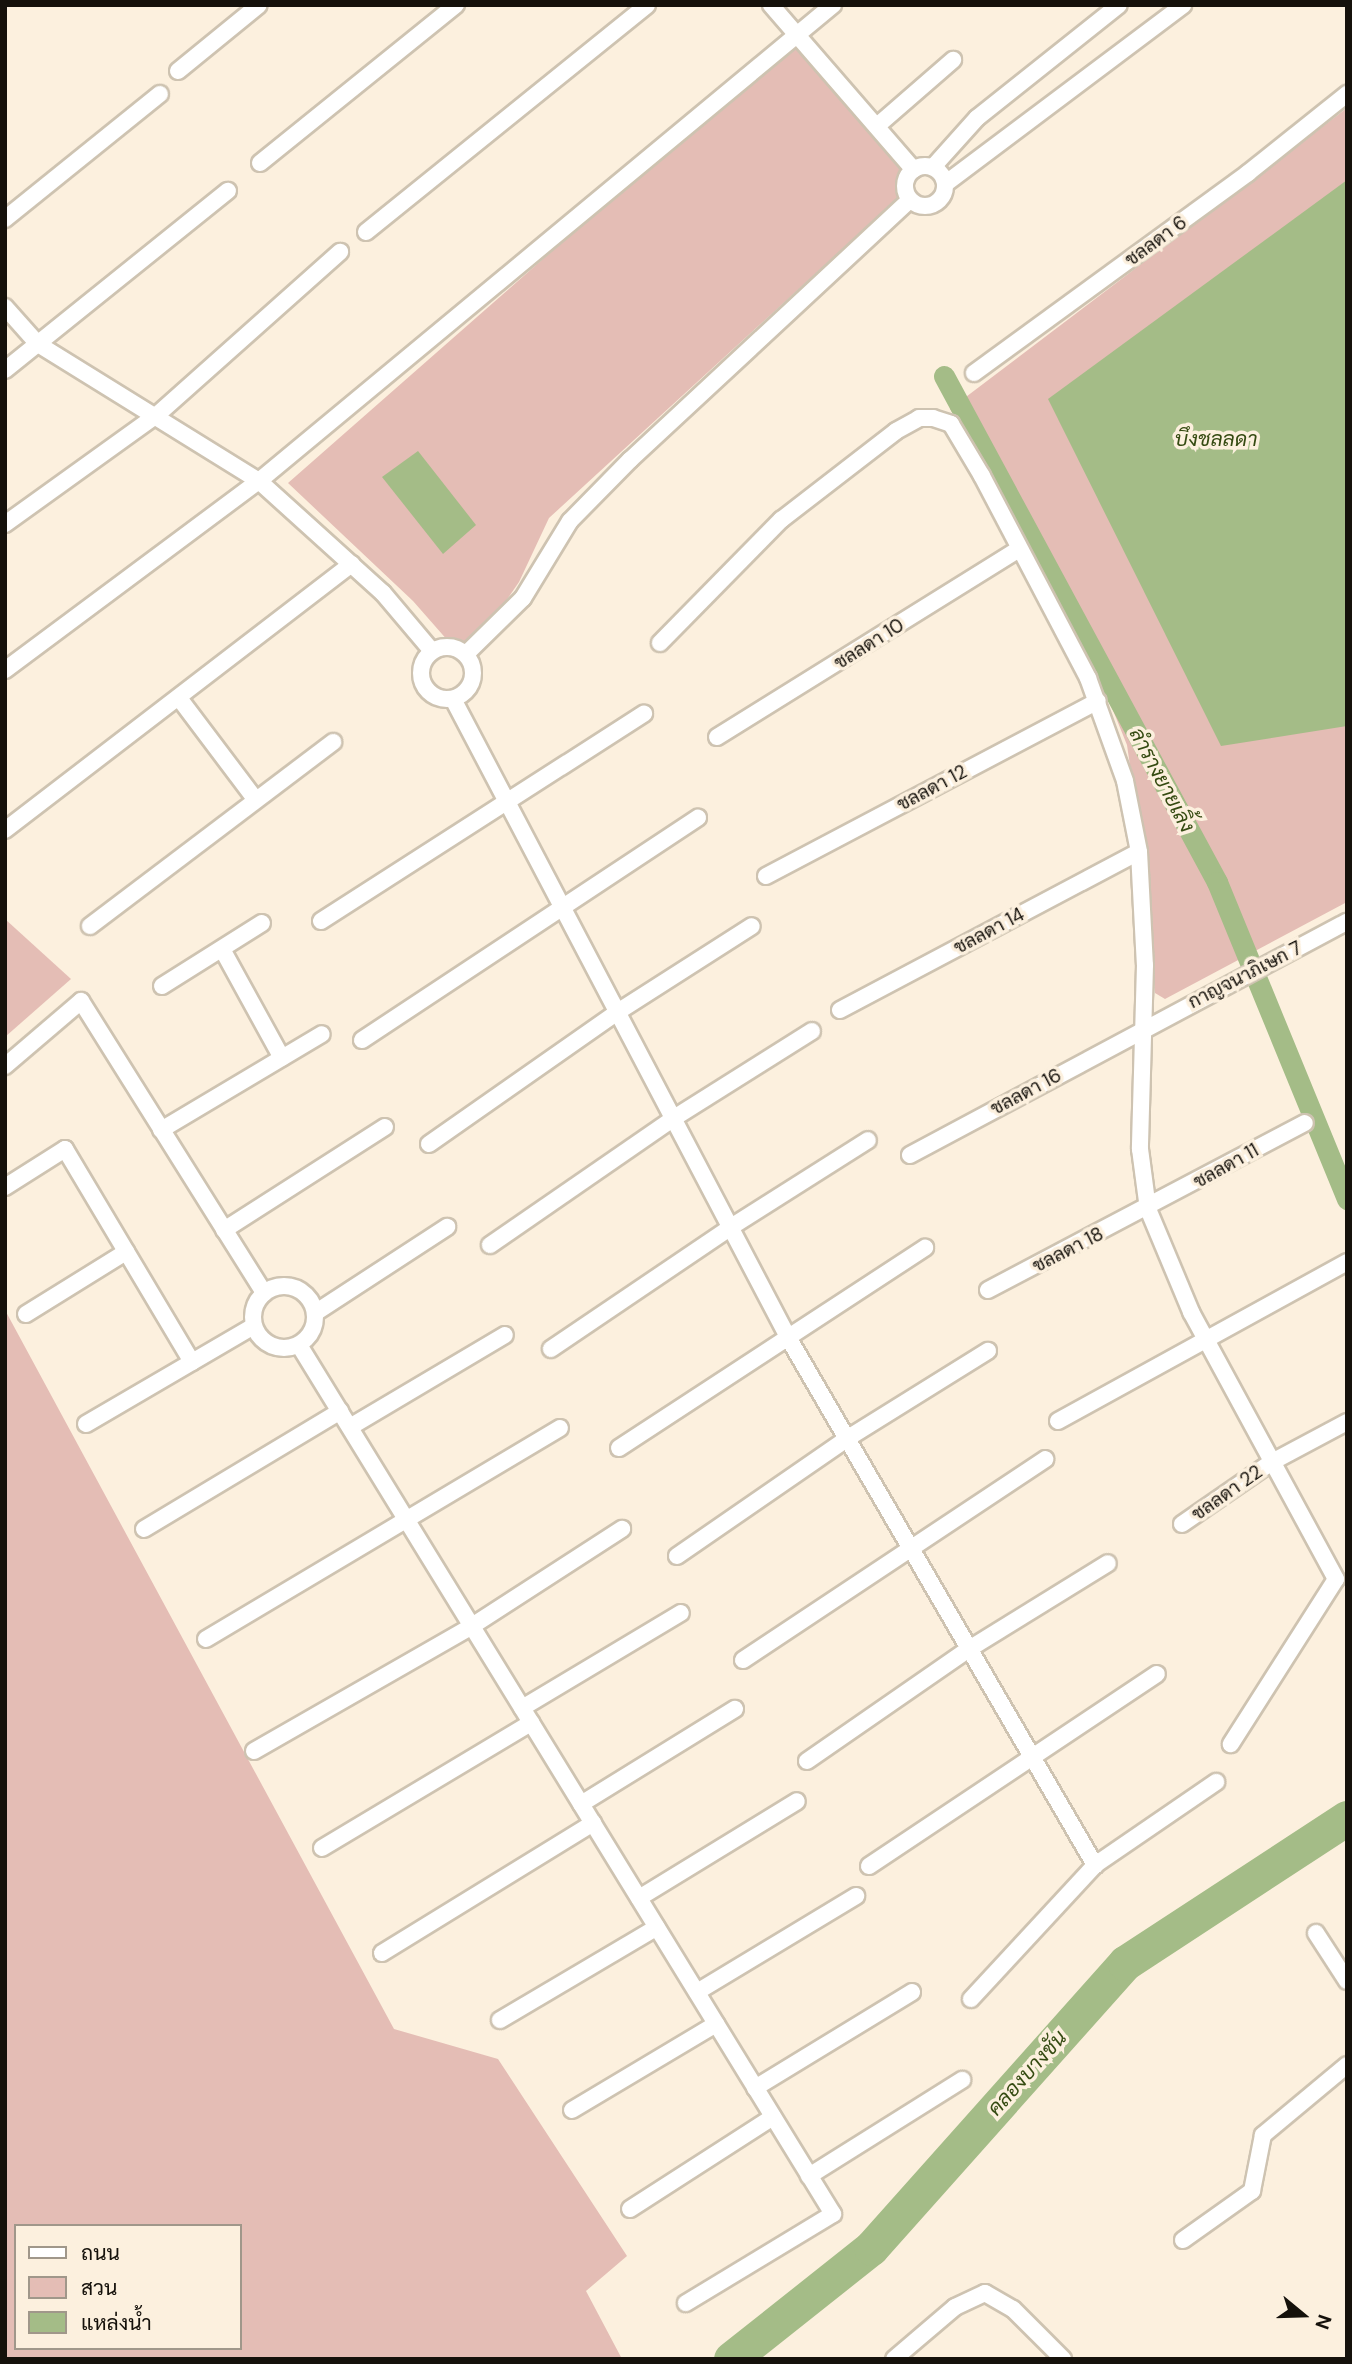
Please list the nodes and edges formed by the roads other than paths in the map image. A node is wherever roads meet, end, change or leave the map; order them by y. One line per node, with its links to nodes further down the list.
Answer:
1 (259, 5): 10 (street)
2 (456, 5): 14 (street)
3 (648, 5): 21 (street)
4 (771, 5): 8 (street)
5 (833, 5): 8 (street)
6 (1119, 5): 15 (street)
7 (1183, 5): 17 (street)
8 (799, 34): 13 (street); 28 (street)
9 (953, 60): 13 (street)
10 (178, 71)
11 (160, 94): 20 (street)
12 (1343, 102): 26 (street, ชลลดา 6)
13 (877, 126): 16 (street)
14 (260, 163)
15 (933, 167): 16 (street); 17 (street)
16 (914, 170): 19 (street)
17 (945, 184): 19 (street)
18 (228, 191): 24 (street)
19 (910, 200): 34 (street)
20 (5, 219)
21 (366, 232)
22 (340, 252): 27 (street)
23 (5, 307): 24 (street)
24 (38, 344): 25 (street); 27 (street)
25 (5, 370)
26 (974, 373)
27 (158, 414): 28 (street); 29 (street)
28 (259, 481): 31 (street); 35 (street)
29 (5, 524)
30 (1019, 549): 32 (street); 38 (street); 40 (street, ชลลดา 10)
31 (352, 564): 33 (street); 36 (street)
32 (660, 643)
33 (432, 651): 34 (street); 37 (street)
34 (466, 654): 37 (street)
35 (5, 670)
36 (179, 698): 42 (street); 45 (street)
37 (453, 699): 43 (street)
38 (1098, 701): 46 (street); 47 (street, ชลลดา 12)
39 (644, 714): 43 (street)
40 (717, 737)
41 (333, 742): 42 (street)
42 (255, 799): 52 (street)
43 (506, 802): 48 (street); 49 (street)
44 (698, 818): 48 (street)
45 (5, 830)
46 (1139, 852): 56 (street, ชลลดา 14); 58 (street)
47 (766, 876)
48 (560, 908): 57 (street); 61 (street)
49 (321, 921)
50 (1347, 922): 58 (street, กาญจนาภิเษก 7)
51 (262, 923): 54 (street)
52 (90, 926)
53 (752, 926): 57 (street)
54 (222, 949): 55 (street); 62 (street)
55 (162, 986)
56 (840, 1010)
57 (616, 1013): 64 (street); 69 (street)
58 (1143, 1028): 70 (street, ชลลดา 16); 72 (street)
59 (812, 1031): 64 (street)
60 (322, 1034): 62 (street)
61 (362, 1040)
62 (282, 1058): 67 (street)
63 (5, 1066): 67 (street)
64 (674, 1118): 74 (street); 76 (street)
65 (1305, 1123): 72 (street, ชลลดา 11)
66 (385, 1126): 75 (street)
67 (162, 1130): 75 (street)
68 (868, 1140): 74 (street)
69 (429, 1144)
70 (909, 1155)
71 (5, 1187): 78 (street)
72 (1148, 1209): 80 (street, ชลลดา 18); 87 (street)
73 (447, 1227): 82 (street)
74 (730, 1227): 86 (street); 89 (street)
75 (224, 1230): 81 (street)
76 (490, 1245)
77 (925, 1248): 86 (street)
78 (126, 1252): 83 (street); 91 (street)
79 (1347, 1262): 87 (street)
80 (988, 1290)
81 (264, 1293): 82 (street); 84 (street)
82 (315, 1313): 88 (street)
83 (26, 1314)
84 (254, 1326): 88 (street); 91 (street)
85 (505, 1335): 96 (street)
86 (789, 1339): 98 (street); 99 (street)
87 (1206, 1340): 93 (street); 101 (street)
88 (299, 1345): 92 (street)
89 (551, 1349)
90 (988, 1351): 98 (street)
91 (192, 1362): 95 (street)
92 (340, 1410): 96 (street); 104 (street)
93 (1058, 1421)
94 (1347, 1422): 101 (street, ชลลดา 22)
95 (86, 1424)
96 (349, 1427): 102 (street)
97 (560, 1428): 102 (street)
98 (849, 1438): 106 (street); 107 (street)
99 (619, 1448)
100 (1045, 1459): 106 (street)
101 (1272, 1462): 103 (street, ชลลดา 22); 110 (street)
102 (407, 1520): 112 (street); 113 (street)
103 (1182, 1524)
104 (144, 1529)
105 (622, 1529): 112 (street)
106 (911, 1546): 114 (street); 115 (street)
107 (677, 1556)
108 (1108, 1563): 114 (street)
109 (1347, 1564): 110 (street)
110 (1336, 1579): 120 (street)
111 (681, 1613): 117 (street)
112 (472, 1626): 117 (street); 121 (street)
113 (206, 1639)
114 (970, 1649): 122 (street); 123 (street)
115 (743, 1660)
116 (1157, 1674): 122 (street)
117 (522, 1708): 119 (street)
118 (735, 1709): 126 (street)
119 (531, 1723): 126 (street); 128 (street)
120 (1231, 1744)
121 (254, 1751)
122 (1032, 1756): 129 (street); 130 (street)
123 (807, 1761)
124 (1216, 1783): 129 (street)
125 (797, 1801): 132 (street)
126 (581, 1804): 127 (street)
127 (593, 1823): 132 (street); 135 (street)
128 (322, 1848)
129 (1095, 1865): 139 (street)
130 (869, 1866)
131 (856, 1896): 137 (street)
132 (639, 1898): 133 (street)
133 (657, 1927): 137 (street); 140 (street)
134 (1315, 1933): 136 (street)
135 (382, 1953)
136 (1347, 1981)
137 (697, 1992): 141 (street)
138 (912, 1992): 144 (street)
139 (971, 1999)
140 (499, 2020)
141 (716, 2024): 144 (street); 145 (street)
142 (1344, 2074): 149 (street)
143 (962, 2080): 147 (street)
144 (755, 2088): 146 (street)
145 (572, 2110)
146 (773, 2117): 147 (street); 148 (street)
147 (809, 2176): 150 (street)
148 (630, 2209)
149 (1183, 2240)
150 (685, 2303)
151 (1058, 2357): 152 (street)
152 (894, 2359)

